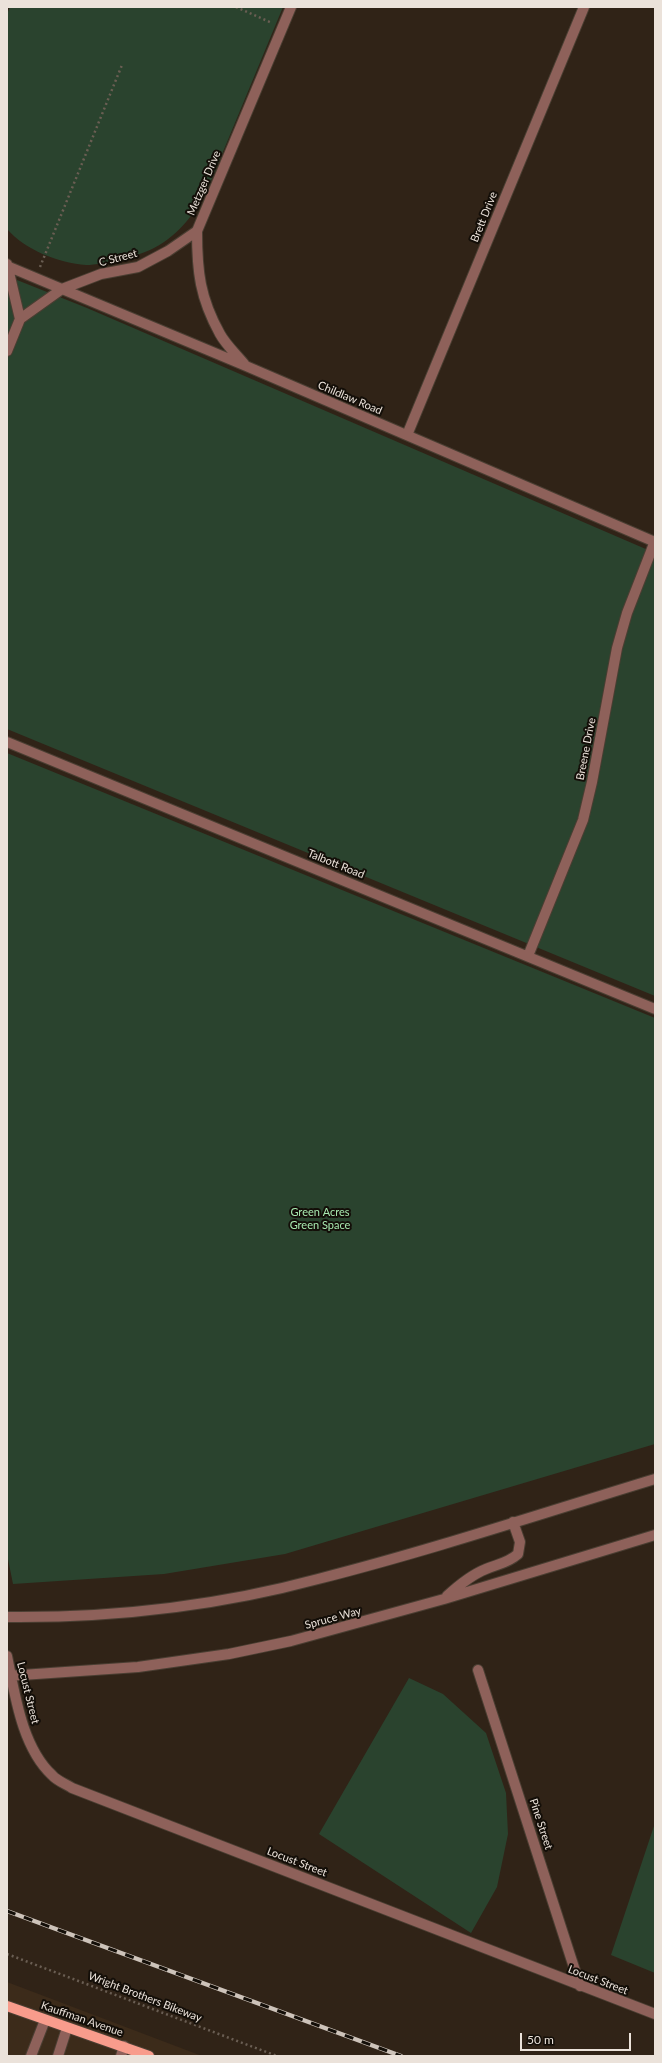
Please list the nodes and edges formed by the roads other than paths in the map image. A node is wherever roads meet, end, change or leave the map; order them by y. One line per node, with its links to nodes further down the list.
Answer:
1 (291, 7): 3 (street, Metzger Drive)
2 (584, 7): 9 (street, Brett Drive)
3 (197, 231): 5 (street, C Street); 8 (street, Metzger Drive)
4 (7, 266): 5 (street, Childlaw Road); 6 (street)
5 (62, 289): 6 (street, C Street); 8 (street, Childlaw Road)
6 (20, 319): 7 (street)
7 (7, 351)
8 (246, 366): 9 (street, Childlaw Road)
9 (407, 436): 10 (street, Childlaw Road)
10 (655, 542): 12 (street, Breene Drive)
11 (7, 742): 12 (street, Talbott Road)
12 (528, 956): 13 (street, Talbott Road)
13 (655, 1009)
14 (655, 1479): 15 (street)
15 (513, 1522): 17 (street); 18 (street)
16 (655, 1535): 17 (street, Spruce Way)
17 (444, 1598): 21 (street, Spruce Way)
18 (7, 1617)
19 (7, 1656): 21 (street, Locust Street)
20 (478, 1670): 22 (street, Pine Street)
21 (9, 1676): 22 (street, Locust Street)
22 (580, 1986): 24 (street, Locust Street)
23 (7, 2006): 25 (main road, Kauffman Avenue)
24 (655, 2014)
25 (45, 2020): 26 (main road, Kauffman Avenue); 28 (street)
26 (67, 2028): 27 (main road, Kauffman Avenue); 29 (street)
27 (122, 2051): 30 (main road, Kauffman Avenue)
28 (31, 2056)
29 (58, 2056)
30 (149, 2056)

